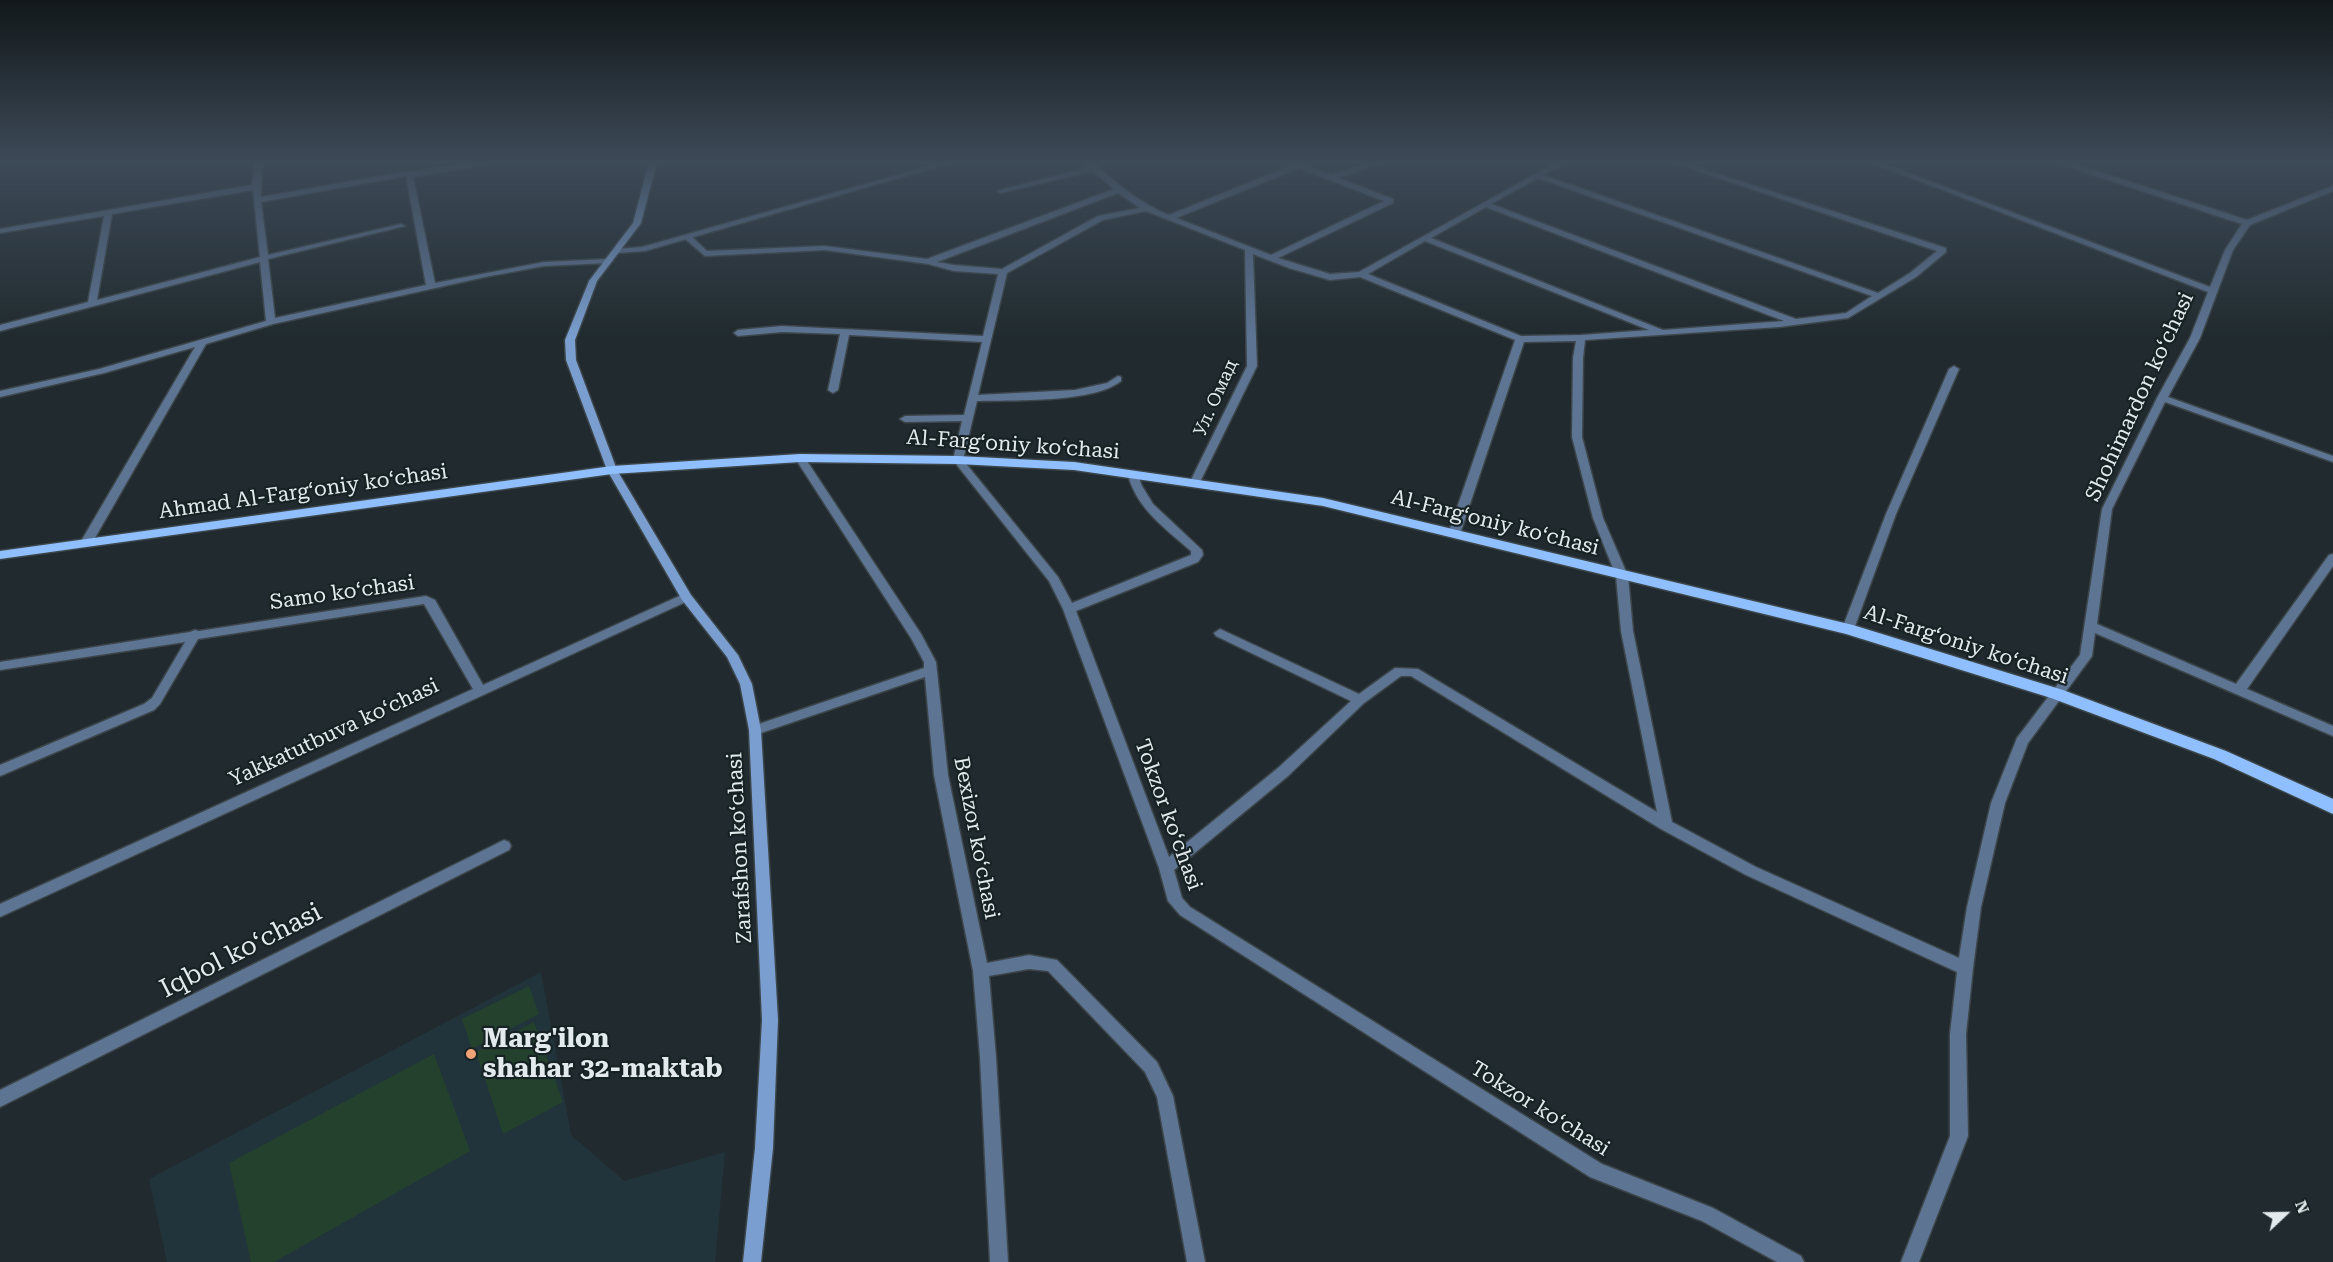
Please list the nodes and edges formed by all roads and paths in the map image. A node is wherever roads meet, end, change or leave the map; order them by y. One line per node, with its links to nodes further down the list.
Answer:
1 (61, 221): 20 (street)
2 (107, 221): 34 (street)
3 (260, 221): 25 (street)
4 (419, 221): 31 (street)
5 (638, 221): 24 (main road, Zarafshon koʻchasi)
6 (743, 221): 21 (street)
7 (1037, 221): 28 (street)
8 (1096, 221): 29 (street)
9 (1176, 221): 23 (street)
10 (1348, 221): 26 (street)
11 (1455, 221): 22 (street)
12 (1529, 221): 36 (street)
13 (1667, 221): 33 (street)
14 (1854, 221): 33 (street)
15 (2029, 221): 32 (street)
16 (2241, 221): 18 (street)
17 (2252, 221): 18 (street)
18 (2247, 223): 32 (street, Shohimardon koʻchasi)
19 (401, 226): 25 (street)
20 (0, 231)
21 (687, 237): 24 (street); 28 (street)
22 (1425, 238): 30 (street); 40 (street)
23 (1249, 249): 26 (street); 58 (street, Ул. Омад)
24 (617, 251): 27 (main road, Zarafshon koʻchasi)
25 (264, 258): 34 (street); 35 (street)
26 (1271, 258): 30 (street)
27 (609, 261): 31 (street); 56 (main road, Zarafshon koʻchasi)
28 (928, 262): 29 (street)
29 (1003, 272): 42 (street)
30 (1361, 274): 43 (street)
31 (431, 286): 35 (street)
32 (2213, 291): 50 (street, Shohimardon koʻchasi)
33 (1879, 296): 36 (street)
34 (93, 303): 37 (street)
35 (271, 322): 44 (street)
36 (1795, 322): 40 (street)
37 (0, 328)
38 (845, 332): 39 (street); 42 (street); 47 (street)
39 (738, 333)
40 (1664, 334): 41 (street)
41 (1581, 338): 43 (street); 63 (street)
42 (987, 339): 49 (street)
43 (1520, 339): 59 (street)
44 (202, 342): 48 (street); 60 (street)
45 (1954, 369): 67 (street)
46 (1118, 379): 49 (street)
47 (833, 390)
48 (0, 394)
49 (974, 398): 51 (street)
50 (2162, 398): 55 (street); 66 (street, Shohimardon koʻchasi)
51 (968, 418): 52 (street); 54 (street)
52 (905, 419)
53 (800, 458): 54 (main road, Al-Fargʻoniy koʻchasi); 56 (main road, Al-Fargʻoniy koʻchasi); 71 (street, Bexizor koʻchasi)
54 (958, 459): 57 (main road, Al-Fargʻoniy koʻchasi); 65 (street, Tokzor koʻchasi)
55 (2333, 459)
56 (612, 470): 60 (main road, Ahmad Al-Fargʻoniy koʻchasi); 64 (main road, Zarafshon koʻchasi)
57 (1133, 475): 58 (main road, Al-Fargʻoniy koʻchasi); 65 (street)
58 (1194, 484): 59 (main road, Al-Fargʻoniy koʻchasi)
59 (1454, 534): 63 (main road, Al-Fargʻoniy koʻchasi)
60 (86, 543): 61 (main road, Ahmad Al-Fargʻoniy koʻchasi)
61 (0, 555)
62 (2333, 558): 73 (street)
63 (1622, 576): 67 (main road, Al-Fargʻoniy koʻchasi); 80 (street)
64 (686, 597): 72 (street, Yakkatutbuva koʻchasi); 76 (main road, Zarafshon koʻchasi)
65 (1069, 609): 82 (street, Tokzor koʻchasi)
66 (2090, 626): 73 (street); 74 (street, Shohimardon koʻchasi)
67 (1848, 629): 74 (main road, Al-Fargʻoniy koʻchasi)
68 (1220, 633): 75 (street)
69 (195, 634): 70 (street, Samo koʻchasi); 72 (street, Samo koʻchasi); 78 (street)
70 (0, 666)
71 (931, 670): 76 (street); 85 (street, Bexizor koʻchasi)
72 (480, 689): 83 (street, Yakkatutbuva koʻchasi)
73 (2239, 690): 77 (street)
74 (2057, 694): 79 (main road, Al-Fargʻoniy koʻchasi); 84 (street, Shohimardon koʻchasi)
75 (1360, 700): 80 (street); 82 (street)
76 (755, 730): 87 (main road, Zarafshon koʻchasi)
77 (2333, 730)
78 (0, 771)
79 (2333, 807)
80 (1666, 825): 84 (street)
81 (504, 846): 86 (street, Iqbol koʻchasi)
82 (1166, 868): 90 (street, Tokzor koʻchasi)
83 (0, 911)
84 (1965, 968): 91 (street, Shohimardon koʻchasi)
85 (981, 971): 88 (street, Bexizor koʻchasi); 89 (street)
86 (0, 1099)
87 (752, 1262)
88 (998, 1262)
89 (1196, 1262)
90 (1795, 1262)
91 (1910, 1262)

